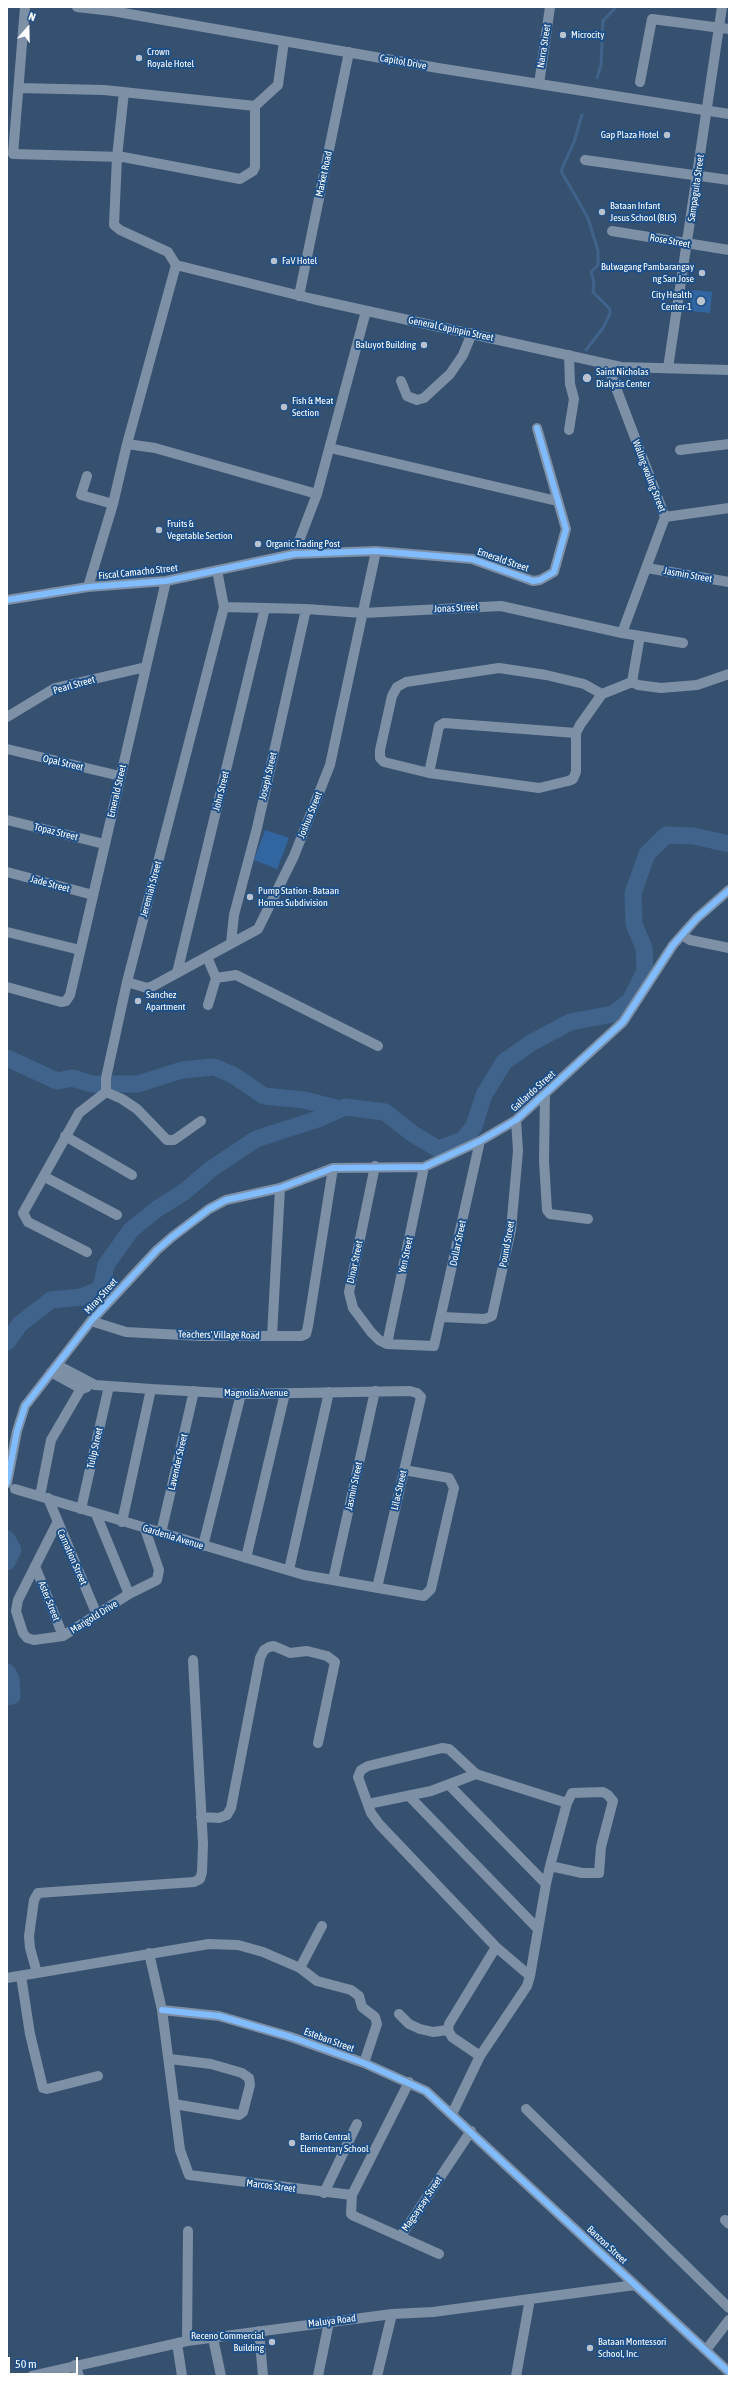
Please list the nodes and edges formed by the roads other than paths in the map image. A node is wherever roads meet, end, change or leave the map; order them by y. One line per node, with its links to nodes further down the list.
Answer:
1 (25, 7): 10 (street)
2 (77, 7): 6 (street, Capitol Drive)
3 (550, 7): 9 (street, Narra Street)
4 (722, 7): 5 (street, Sampaguita Street)
5 (725, 29): 8 (street); 13 (street, Sampaguita Street)
6 (284, 41): 7 (street, Capitol Drive); 12 (street)
7 (349, 52): 9 (street, Capitol Drive); 23 (street, Market Road)
8 (640, 82)
9 (539, 84): 13 (street, Capitol Drive)
10 (18, 88): 11 (street); 15 (street)
11 (124, 92): 12 (street); 15 (street)
12 (255, 106): 15 (street)
13 (707, 112): 14 (street, Capitol Drive); 17 (street, Sampaguita Street)
14 (729, 114)
15 (117, 157): 22 (street)
16 (585, 160): 17 (street)
17 (697, 176): 18 (street); 20 (street, Sampaguita Street)
18 (729, 180)
19 (612, 231): 20 (street, Rose Street)
20 (687, 244): 21 (street, Rose Street); 28 (street, Sampaguita Street)
21 (729, 250)
22 (176, 265): 23 (street, General Capinpin Street); 33 (street)
23 (299, 296): 24 (street, General Capinpin Street)
24 (366, 311): 25 (street, General Capinpin Street); 35 (street)
25 (472, 333): 26 (street, General Capinpin Street); 30 (street)
26 (569, 355): 27 (street, General Capinpin Street); 32 (street)
27 (607, 364): 28 (street, General Capinpin Street); 42 (street, Waling-waling Street)
28 (668, 368): 29 (street, General Capinpin Street)
29 (729, 370)
30 (401, 381)
31 (537, 428): 39 (street, Emerald Street)
32 (569, 430)
33 (127, 444): 38 (street); 40 (street)
34 (729, 444): 36 (street)
35 (330, 448): 38 (street); 39 (street)
36 (680, 450)
37 (87, 476): 40 (street)
38 (317, 494): 44 (street)
39 (557, 501): 43 (street, Emerald Street)
40 (113, 504): 49 (street)
41 (729, 508): 42 (street)
42 (665, 517): 45 (street, Waling-waling Street)
43 (376, 551): 44 (street, Emerald Street); 54 (street, Joshua Street)
44 (294, 554): 46 (street, Fiscal Camacho Street)
45 (647, 568): 48 (street, Jasmin Street); 55 (street, Waling-waling Street)
46 (217, 570): 47 (street, Fiscal Camacho Street); 51 (street, Jeremiah Street)
47 (166, 581): 49 (street, Fiscal Camacho Street); 58 (street, Emerald Street)
48 (729, 582)
49 (88, 587): 50 (street, Fiscal Camacho Street)
50 (7, 600)
51 (224, 607): 52 (street, Jonas Street); 80 (street, Jeremiah Street)
52 (265, 608): 53 (street, Jonas Street); 78 (street, John Street)
53 (306, 608): 54 (street, Jonas Street); 74 (street, Joseph Street)
54 (363, 613): 55 (street, Jonas Street); 74 (street, Joshua Street)
55 (622, 633): 56 (street, Jonas Street)
56 (640, 636): 57 (street, Jonas Street); 60 (street)
57 (683, 643)
58 (146, 667): 62 (street, Pearl Street); 66 (street, Emerald Street)
59 (729, 674): 60 (street)
60 (632, 682): 61 (street)
61 (602, 694): 63 (street); 65 (street)
62 (7, 717)
63 (576, 733): 65 (street); 65 (street)
64 (7, 749): 66 (street, Opal Street)
65 (429, 773)
66 (120, 776): 68 (street, Emerald Street)
67 (7, 820): 68 (street, Topaz Street)
68 (104, 844): 71 (street, Emerald Street)
69 (7, 872): 71 (street, Jade Street)
70 (729, 890): 73 (street, Gallardo Street)
71 (93, 895): 76 (street, Emerald Street)
72 (7, 932): 76 (street)
73 (682, 935): 75 (street); 85 (street, Gallardo Street)
74 (231, 943): 77 (street, Joshua Street)
75 (729, 948)
76 (80, 950): 81 (street, Emerald Street)
77 (207, 957): 78 (street, Joshua Street); 79 (street)
78 (177, 973): 80 (street, Joshua Street)
79 (216, 978): 82 (street); 83 (street)
80 (127, 982): 84 (street, Jeremiah Street)
81 (7, 987)
82 (208, 1005)
83 (378, 1046)
84 (106, 1085): 87 (street); 88 (street)
85 (545, 1093): 86 (street, Gallardo Street); 97 (street)
86 (516, 1120): 89 (street, Gallardo Street); 99 (street, Pound Street)
87 (201, 1121)
88 (65, 1136): 93 (street); 94 (street)
89 (480, 1140): 91 (street, Gallardo Street); 99 (street, Dollar Street)
90 (375, 1166): 91 (street, Gallardo Street); 92 (street, Gallardo Street); 102 (street, Dinar Street)
91 (424, 1167): 102 (street, Yen Street)
92 (334, 1168): 95 (street, Gallardo Street); 101 (street)
93 (132, 1175)
94 (45, 1177): 96 (street); 98 (street)
95 (280, 1188): 100 (street, Miray Street); 101 (street, Teachers' Village Road)
96 (117, 1215)
97 (588, 1219)
98 (87, 1252)
99 (442, 1317): 102 (street, Dollar Street)
100 (91, 1321): 101 (street, Teachers' Village Road); 103 (street, Miray Street)
101 (272, 1336)
102 (387, 1344)
103 (54, 1369): 104 (street, Magnolia Avenue); 114 (street, Miray Street)
104 (88, 1384): 105 (street, Magnolia Avenue); 115 (street)
105 (109, 1386): 106 (street, Magnolia Avenue); 116 (street, Tulip Street)
106 (151, 1389): 107 (street, Magnolia Avenue); 118 (street)
107 (194, 1391): 112 (street, Magnolia Avenue); 121 (street, Lavender Street)
108 (375, 1391): 109 (street, Magnolia Avenue); 110 (street, Magnolia Avenue); 126 (street, Jasmin Street)
109 (329, 1392): 111 (street, Magnolia Avenue); 125 (street)
110 (418, 1392): 113 (street, Lilac Street)
111 (285, 1393): 112 (street, Magnolia Avenue); 123 (street)
112 (241, 1394): 122 (street)
113 (404, 1470): 127 (street, Lilac Street); 127 (street, Gardenia Avenue)
114 (11, 1486): 115 (street, Gardenia Avenue)
115 (44, 1497): 116 (street, Gardenia Avenue); 119 (street, Carnation Street)
116 (81, 1509): 117 (street, Gardenia Avenue)
117 (96, 1514): 118 (street, Gardenia Avenue); 128 (street)
118 (122, 1522): 120 (street, Gardenia Avenue)
119 (57, 1524): 124 (street, Marigold Drive); 129 (street, Carnation Street)
120 (145, 1529): 121 (street, Gardenia Avenue); 128 (street, Marigold Drive)
121 (161, 1533): 122 (street, Gardenia Avenue)
122 (203, 1546): 123 (street, Gardenia Avenue)
123 (246, 1558): 125 (street, Gardenia Avenue)
124 (35, 1566): 130 (street, Aster Street); 130 (street, Marigold Drive)
125 (289, 1570): 126 (street, Gardenia Avenue)
126 (333, 1580): 127 (street, Gardenia Avenue)
127 (377, 1588)
128 (129, 1594): 129 (street, Marigold Drive)
129 (97, 1615): 130 (street, Marigold Drive)
130 (63, 1636)
131 (193, 1660): 138 (street)
132 (318, 1743): 138 (street)
133 (476, 1774): 134 (street); 136 (street); 137 (street)
134 (450, 1786): 135 (street); 140 (street)
135 (409, 1796): 137 (street); 142 (street)
136 (567, 1803): 139 (street); 139 (street)
137 (368, 1804): 143 (street)
138 (201, 1817): 146 (street)
139 (550, 1866): 140 (street)
140 (546, 1884): 142 (street)
141 (322, 1926): 145 (street)
142 (537, 1928): 148 (street)
143 (496, 1947): 148 (street); 152 (street)
144 (149, 1953): 145 (street); 146 (street); 150 (street)
145 (300, 1968): 155 (street)
146 (37, 1973): 147 (street)
147 (21, 1976): 149 (street); 156 (street)
148 (530, 1976): 153 (street)
149 (7, 1978)
150 (162, 2010): 154 (street); 155 (street, Esteban Street)
151 (399, 2014): 152 (street)
152 (448, 2030): 153 (street)
153 (480, 2056): 160 (street)
154 (170, 2059): 158 (street); 158 (street)
155 (364, 2063): 157 (street, Esteban Street)
156 (98, 2076)
157 (409, 2082): 160 (street, Esteban Street); 164 (street)
158 (174, 2104): 163 (street, Marcos Street)
159 (526, 2109): 170 (street)
160 (452, 2114): 162 (street, Esteban Street)
161 (357, 2124): 163 (street)
162 (471, 2131): 166 (street, Magsaysay Street); 168 (street, Banzon Street)
163 (324, 2193): 164 (street, Marcos Street)
164 (352, 2195): 166 (street, Magsaysay Street)
165 (188, 2231): 176 (street)
166 (401, 2236): 167 (street)
167 (439, 2254)
168 (635, 2285): 169 (street, Maluya Road); 177 (street, Banzon Street)
169 (530, 2299): 171 (street, Maluya Road); 187 (street)
170 (729, 2307)
171 (392, 2314): 173 (street, Maluya Road); 186 (street)
172 (729, 2320): 177 (street)
173 (329, 2322): 174 (street, Maluya Road); 185 (street)
174 (259, 2330): 175 (street, Maluya Road); 184 (street)
175 (213, 2338): 176 (street, Maluya Road); 183 (street)
176 (182, 2342): 178 (street, Maluya Road); 182 (street)
177 (706, 2350): 179 (street, Banzon Street)
178 (75, 2365): 180 (street, Maluya Road); 181 (street)
179 (729, 2372)
180 (32, 2376)
181 (79, 2376)
182 (182, 2376)
183 (221, 2376)
184 (263, 2376)
185 (318, 2376)
186 (377, 2376)
187 (516, 2376)

